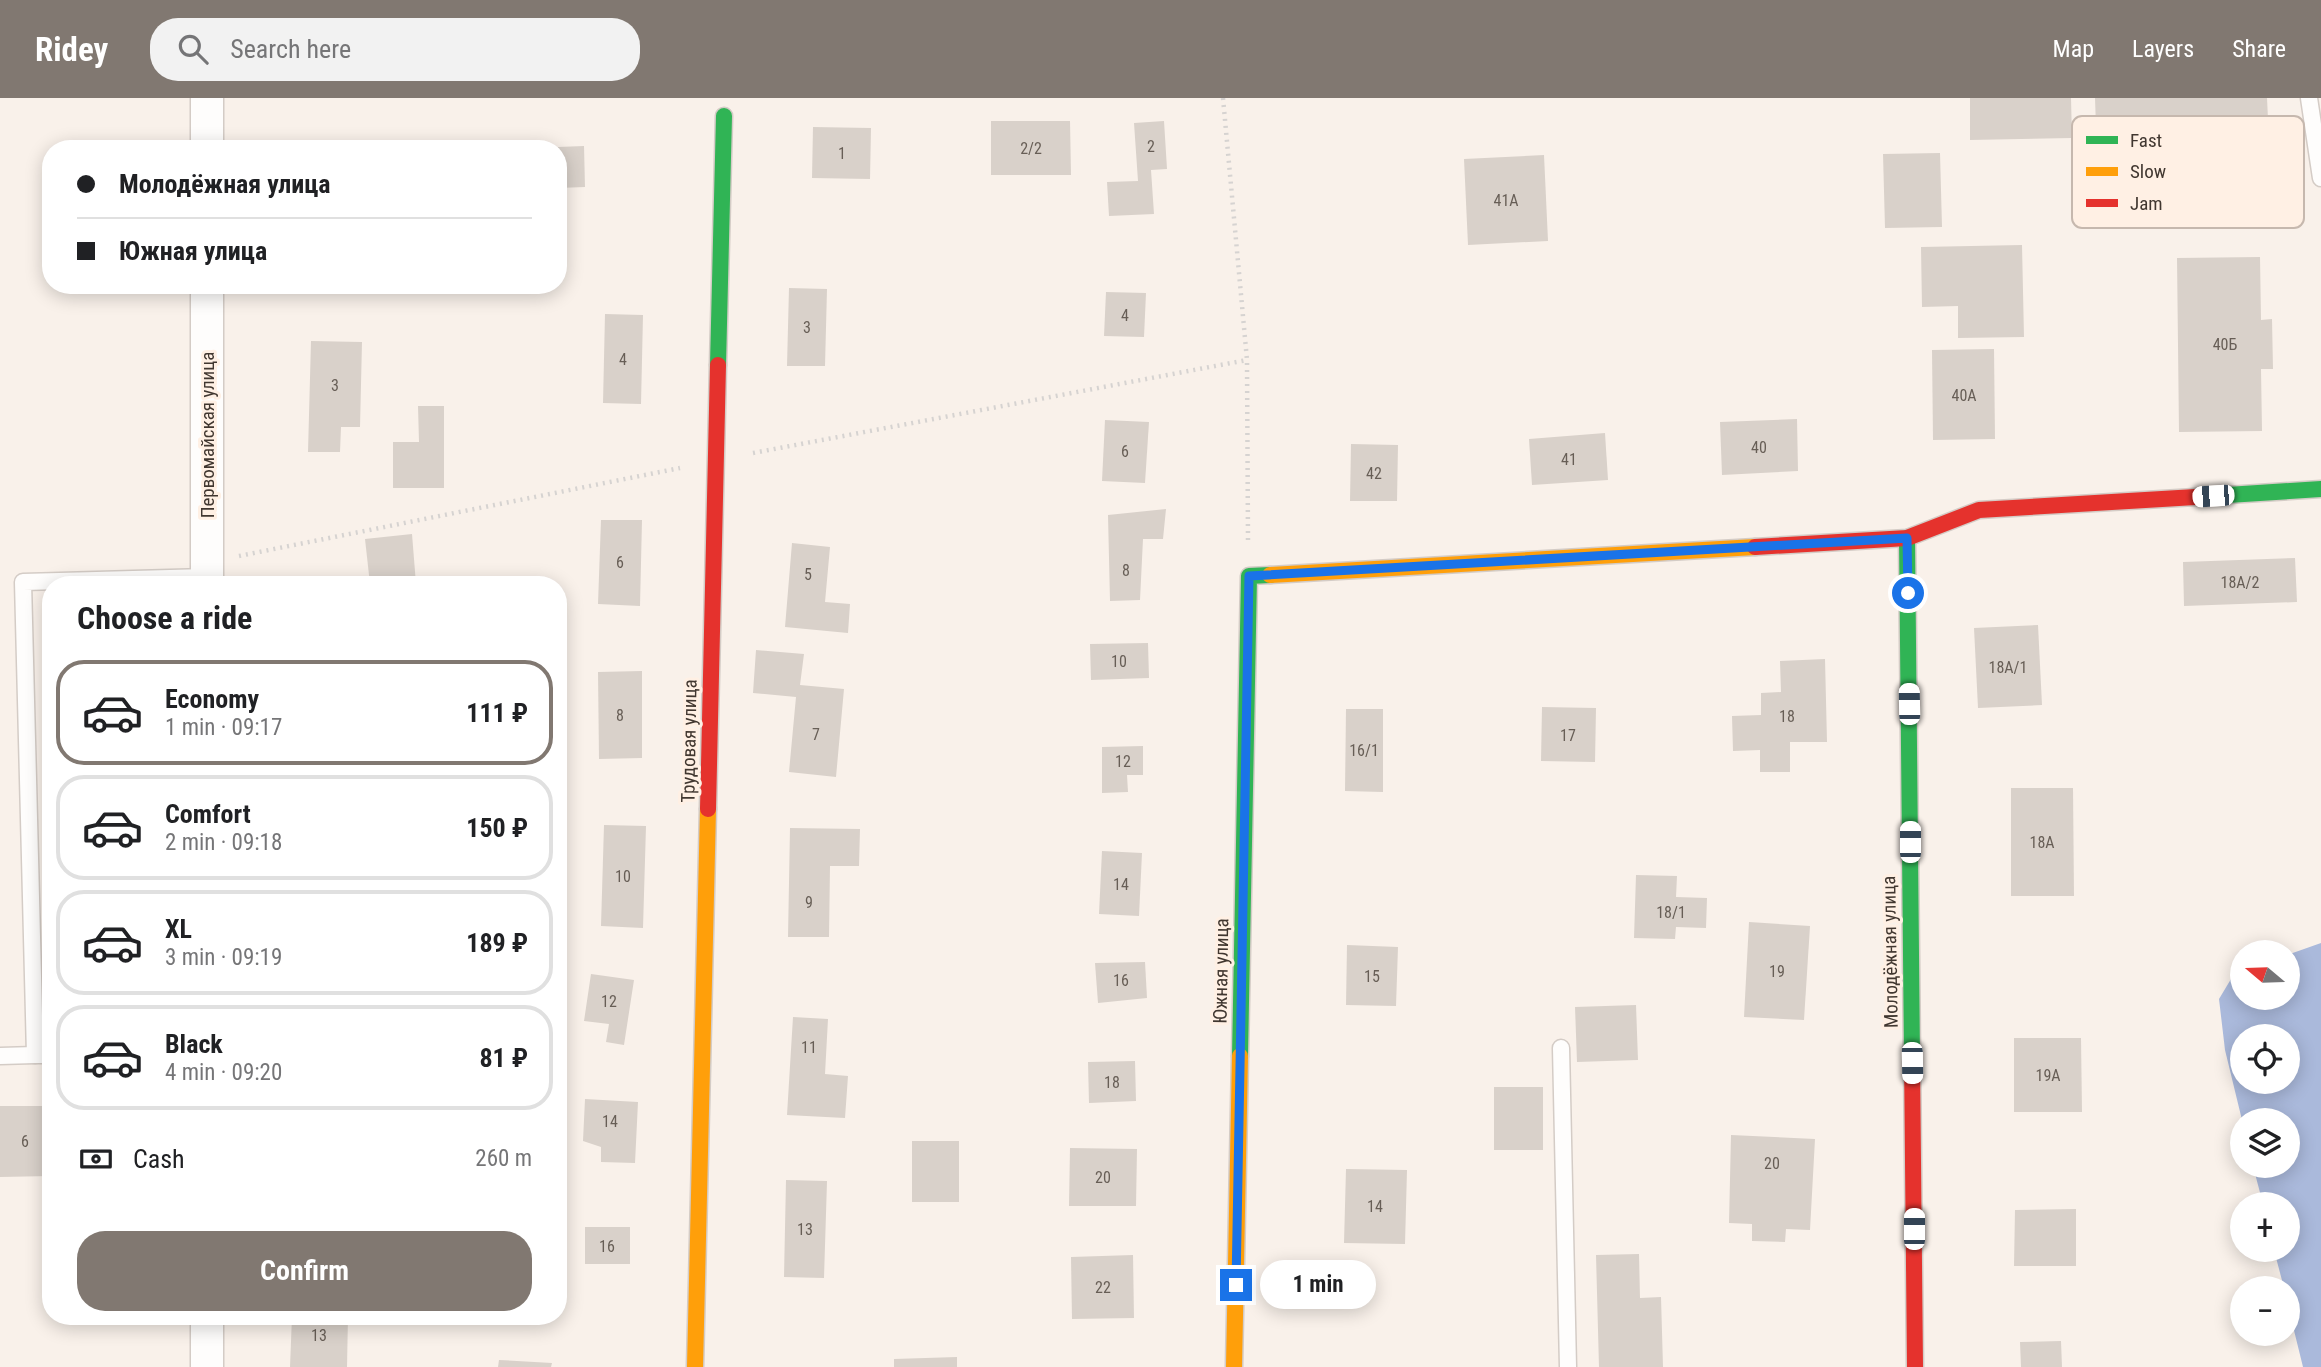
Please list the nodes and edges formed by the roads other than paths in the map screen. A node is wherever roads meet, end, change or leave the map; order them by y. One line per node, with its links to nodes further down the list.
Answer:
1 (207, 98): 5 (street)
2 (2309, 98): 4 (lane)
3 (724, 116): 18 (street, Трудовая улица)
4 (2318, 135): 6 (lane)
5 (207, 140)
6 (2321, 178)
7 (207, 294): 10 (street, Первомайская улица)
8 (2321, 489): 9 (street)
9 (1907, 538): 19 (street, Южная улица); 21 (street, Молодёжная улица)
10 (207, 576)
11 (42, 582): 12 (lane)
12 (42, 1031)
13 (1560, 1048): 20 (lane)
14 (42, 1055): 15 (lane)
15 (0, 1056)
16 (207, 1325): 17 (street)
17 (207, 1367)
18 (695, 1367)
19 (1234, 1367)
20 (1568, 1367)
21 (1915, 1367)

